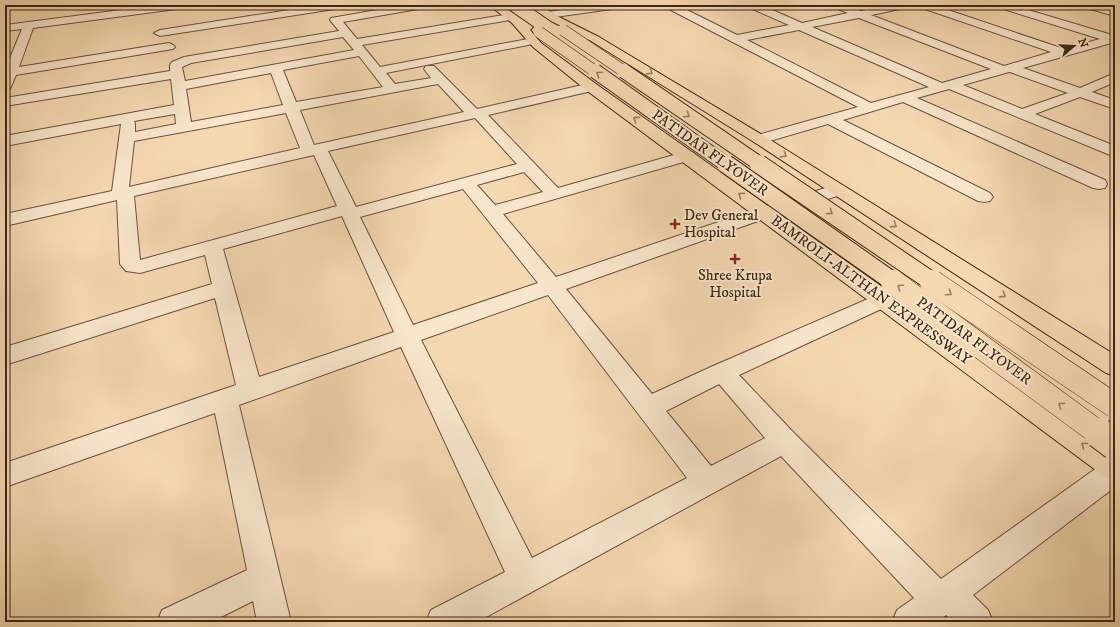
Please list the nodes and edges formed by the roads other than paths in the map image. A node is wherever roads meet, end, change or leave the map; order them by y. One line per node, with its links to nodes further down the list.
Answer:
1 (184, 5): 15 (street)
2 (341, 5): 14 (street)
3 (424, 5): 16 (street)
4 (494, 5): 20 (main road, BAMROLI-ALTHAN EXPRESSWAY)
5 (533, 5): 22 (main road)
6 (619, 5): 22 (street)
7 (669, 5): 29 (street)
8 (752, 5): 24 (street)
9 (836, 5): 18 (street)
10 (906, 5): 18 (street)
11 (923, 5): 34 (street)
12 (1002, 5): 30 (street)
13 (1087, 5): 17 (street)
14 (327, 7): 19 (street); 21 (street)
15 (130, 9): 23 (street)
16 (377, 9): 21 (street)
17 (1115, 13)
18 (860, 14): 24 (street); 37 (street)
19 (251, 15): 26 (street); 31 (street)
20 (513, 19): 28 (main road, BAMROLI-ALTHAN EXPRESSWAY); 33 (street)
21 (335, 20): 27 (street)
22 (555, 21): 60 (main road, one-way to 60); 85 (main road, PATIDAR FLYOVER, one-way to 85, bridge)
23 (29, 25): 25 (street); 39 (street)
24 (801, 26): 29 (street); 45 (street)
25 (5, 28)
26 (160, 33)
27 (346, 33): 31 (street); 33 (street)
28 (536, 36): 35 (street); 44 (main road, BAMROLI-ALTHAN EXPRESSWAY); 88 (main road, PATIDAR FLYOVER, one-way to 28, bridge)
29 (736, 39): 53 (street)
30 (1114, 39): 34 (street)
31 (270, 46): 41 (street)
32 (169, 47): 39 (street)
33 (359, 48): 36 (street); 38 (street)
34 (1066, 53): 37 (street)
35 (424, 62): 38 (street); 42 (street)
36 (276, 69): 41 (street); 52 (street)
37 (1008, 69): 45 (street); 47 (street)
38 (377, 71): 46 (street)
39 (11, 72): 43 (street)
40 (1115, 77): 47 (street)
41 (178, 80): 49 (street); 51 (street)
42 (440, 80): 46 (street); 54 (street)
43 (5, 86)
44 (592, 87): 54 (street); 64 (main road, BAMROLI-ALTHAN EXPRESSWAY, one-way to 44)
45 (947, 87): 48 (street); 55 (street)
46 (392, 89): 52 (street)
47 (1079, 93): 50 (street); 55 (street)
48 (905, 98): 53 (street); 67 (street)
49 (5, 102)
50 (1115, 105)
51 (182, 108): 56 (street); 58 (street)
52 (292, 108): 58 (street); 62 (street)
53 (871, 108): 57 (street)
54 (476, 113): 62 (street); 65 (street)
55 (1022, 114): 63 (street)
56 (129, 119): 59 (street); 61 (street)
57 (830, 119): 60 (street); 71 (street)
58 (184, 127): 59 (street)
59 (126, 138): 69 (street)
60 (759, 139): 68 (main road, one-way to 68)
61 (5, 141)
62 (314, 150): 69 (street); 72 (street)
63 (1115, 152)
64 (688, 156): 70 (street); 74 (main road, BAMROLI-ALTHAN EXPRESSWAY, one-way to 64)
65 (527, 166): 66 (street); 70 (street)
66 (466, 182): 72 (street); 73 (street)
67 (1099, 184)
68 (838, 190): 74 (street); 82 (main road, one-way to 82)
69 (122, 193): 75 (street); 76 (street)
70 (554, 194): 73 (street)
71 (984, 197)
72 (349, 211): 76 (street); 80 (street)
73 (491, 212): 77 (street)
74 (766, 212): 77 (street); 79 (main road, BAMROLI-ALTHAN EXPRESSWAY)
75 (5, 220)
76 (213, 247): 78 (street)
77 (552, 286): 80 (street); 86 (street)
78 (224, 288): 81 (street); 84 (street)
79 (884, 299): 83 (street); 89 (main road, BAMROLI-ALTHAN EXPRESSWAY, one-way to 79)
80 (407, 336): 84 (street); 93 (street)
81 (5, 356)
82 (1115, 367)
83 (722, 372): 86 (street); 87 (street)
84 (238, 394): 90 (street); 92 (street)
85 (1115, 406)
86 (648, 408): 91 (street)
87 (784, 441): 91 (street); 94 (street)
88 (1115, 445)
89 (1115, 469): 94 (street)
90 (5, 475)
91 (707, 482): 93 (street)
92 (264, 579): 95 (street); 96 (street)
93 (525, 579): 97 (street)
94 (943, 596): 98 (street); 99 (street)
95 (174, 622)
96 (274, 622)
97 (443, 622)
98 (908, 622)
99 (976, 622)

